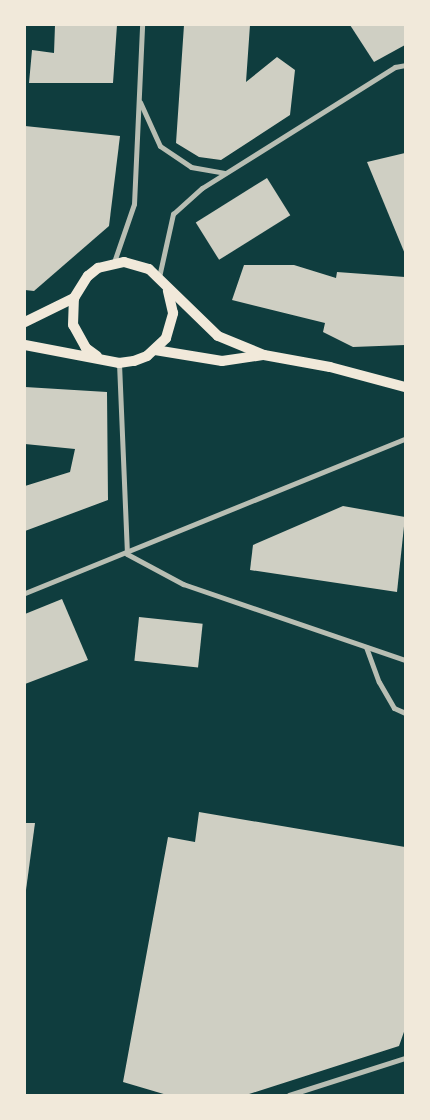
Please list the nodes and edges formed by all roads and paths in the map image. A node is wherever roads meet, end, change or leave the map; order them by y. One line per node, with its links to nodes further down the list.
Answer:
1 (142, 25): 3 (street)
2 (405, 65): 4 (street)
3 (139, 99): 4 (street); 5 (street)
4 (224, 173): 6 (street)
5 (114, 262): 6 (main road); 8 (main road)
6 (159, 277): 7 (main road)
7 (167, 288): 11 (main road); 12 (main road)
8 (74, 298): 9 (main road); 13 (main road)
9 (25, 322)
10 (25, 345): 13 (main road)
11 (156, 350): 12 (main road); 14 (main road)
12 (264, 355): 15 (main road)
13 (97, 356): 14 (main road)
14 (119, 362): 17 (street)
15 (405, 387)
16 (405, 439): 17 (street)
17 (127, 554): 18 (street); 19 (street)
18 (25, 593)
19 (366, 646): 20 (street); 21 (street)
20 (405, 660)
21 (405, 713)
22 (405, 1058): 23 (street)
23 (290, 1095)

